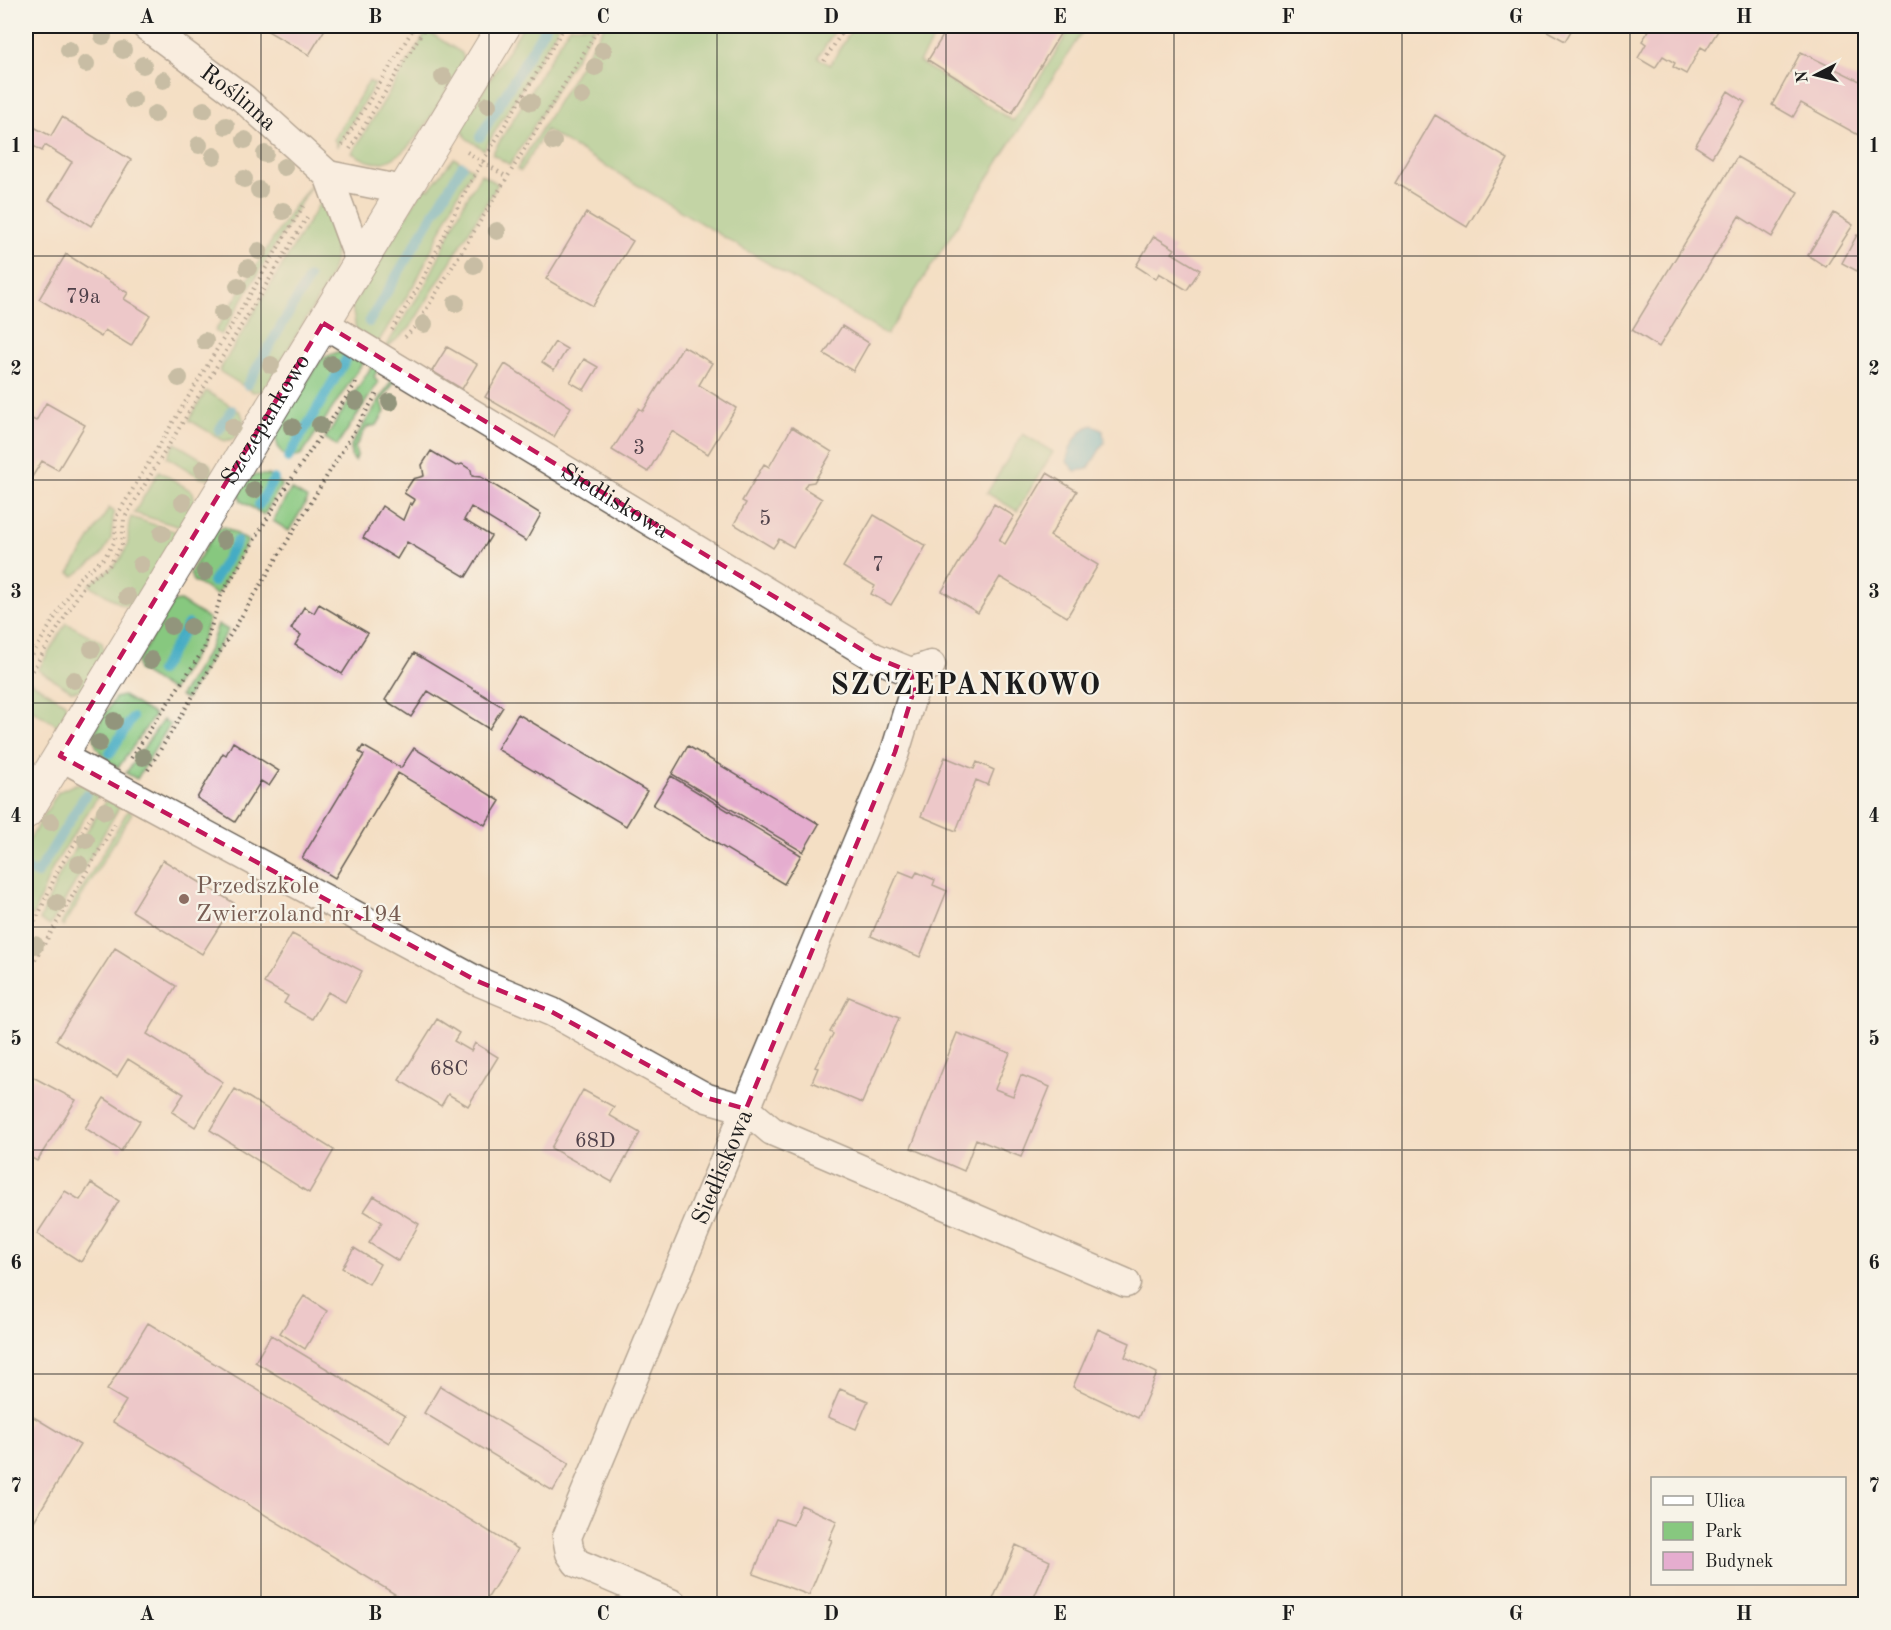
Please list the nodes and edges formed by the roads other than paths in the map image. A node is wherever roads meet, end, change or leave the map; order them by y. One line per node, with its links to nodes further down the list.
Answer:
1 (146, 26): 3 (street, Roślinna)
2 (504, 26): 4 (street, Szczepankowo)
3 (328, 175): 4 (street); 5 (street, Roślinna)
4 (403, 190): 5 (street, Szczepankowo)
5 (360, 262): 6 (street, Szczepankowo)
6 (322, 323): 7 (street, Szczepankowo); 9 (street, Siedliskowa)
7 (60, 756): 8 (street, Szczepankowo); 9 (street)
8 (26, 812)
9 (746, 1109): 10 (street); 11 (street, Siedliskowa)
10 (1126, 1283)
11 (673, 1605)

